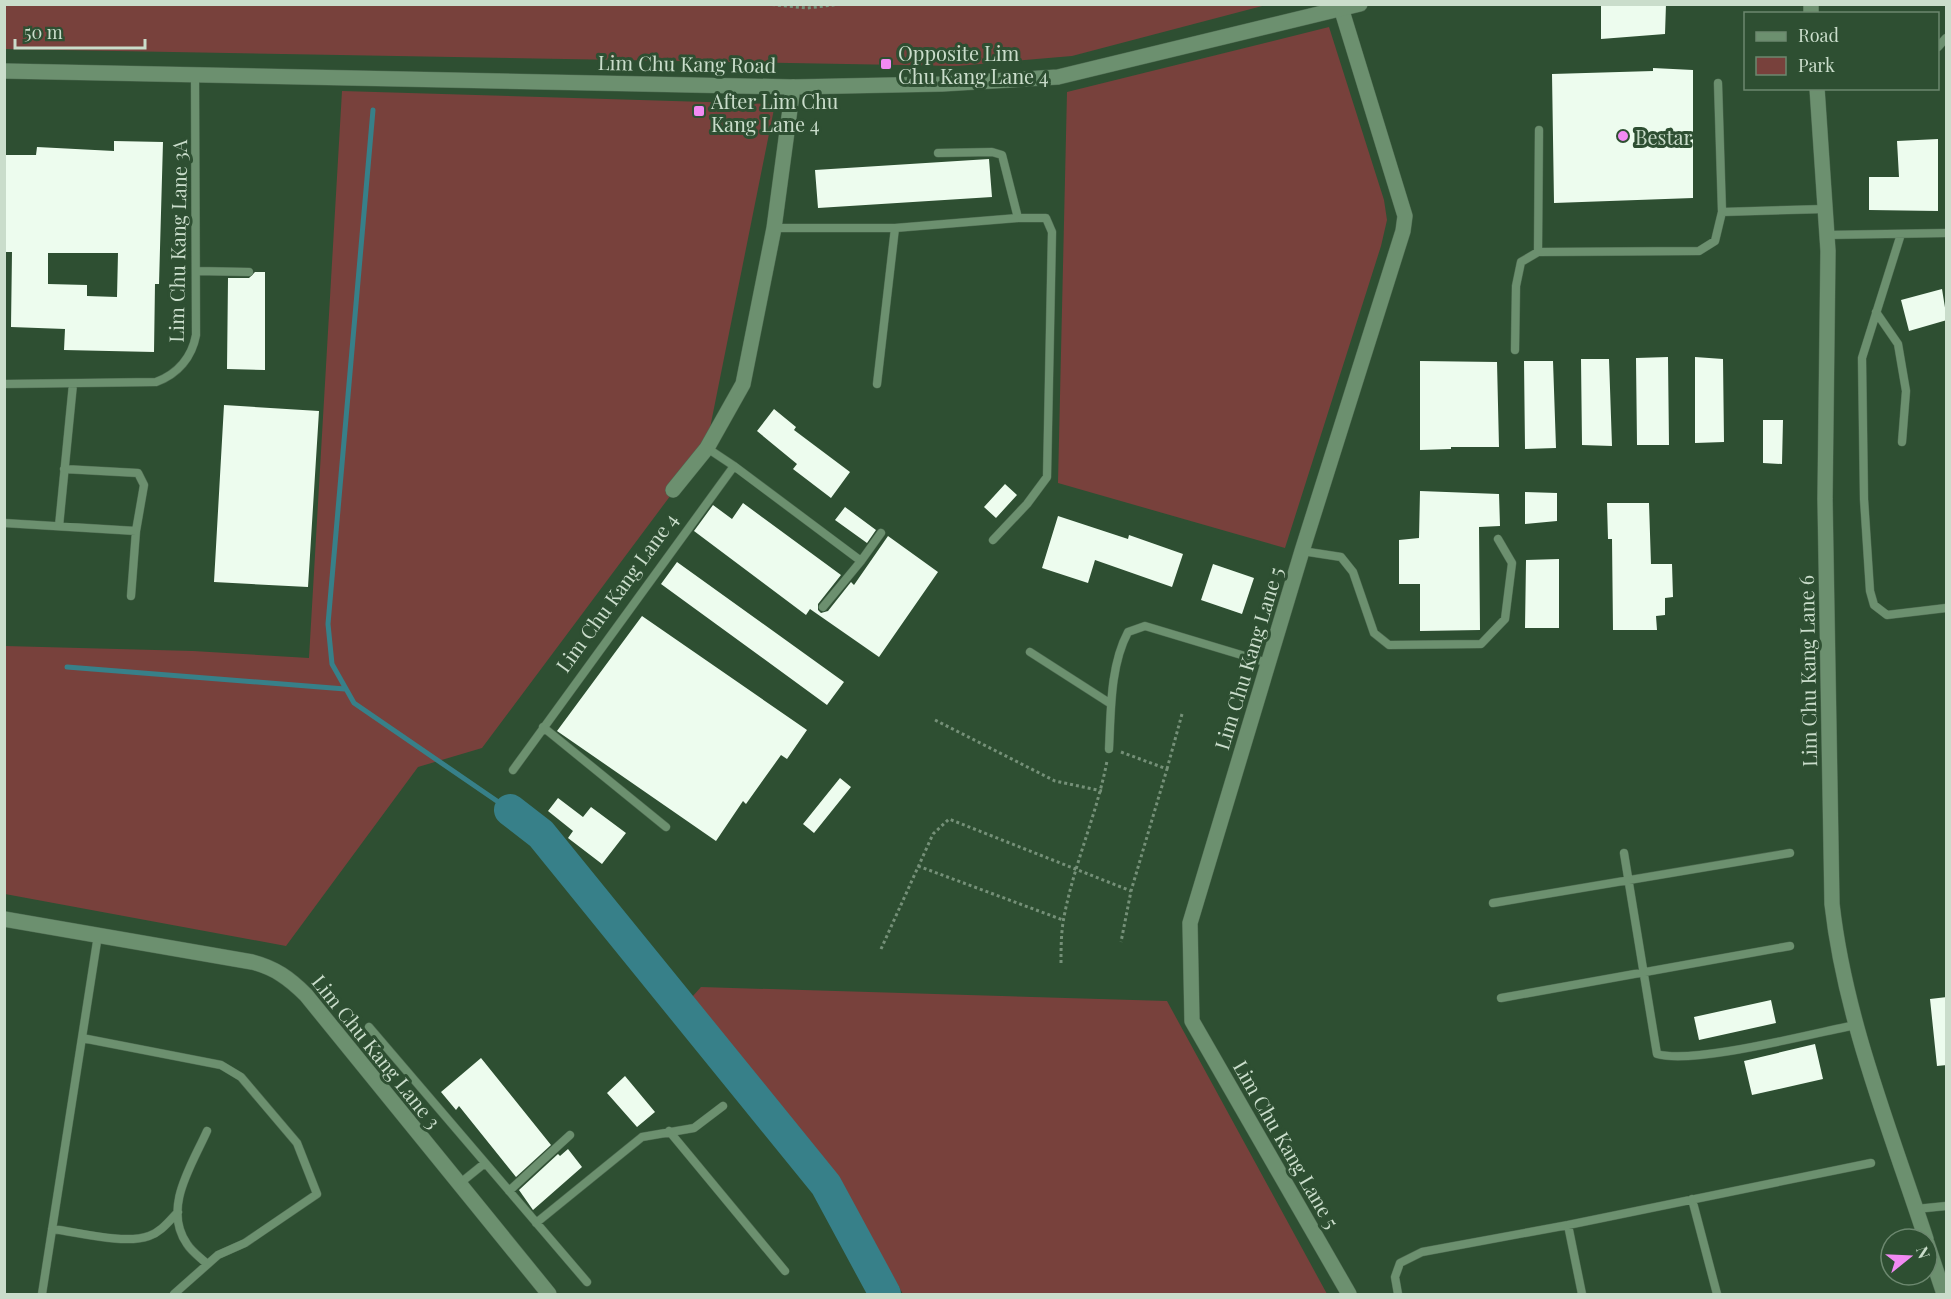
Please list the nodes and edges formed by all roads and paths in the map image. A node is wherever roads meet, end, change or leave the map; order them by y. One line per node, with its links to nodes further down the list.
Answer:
1 (766, 4): 2 (path)
2 (842, 4)
3 (1360, 4): 5 (street, Lim Chu Kang Road)
4 (1316, 10): 5 (street, Lim Chu Kang Road); 9 (street, Lim Chu Kang Road)
5 (1342, 11): 40 (street, Lim Chu Kang Lane 5)
6 (4, 71): 7 (street, Lim Chu Kang Road)
7 (195, 74): 9 (street, Lim Chu Kang Road); 22 (lane, Lim Chu Kang Lane 3A)
8 (1718, 83): 14 (lane)
9 (793, 87): 16 (street, Lim Chu Kang Lane 4)
10 (1817, 90): 13 (street, Lim Chu Kang Lane 6)
11 (1539, 130): 21 (lane)
12 (938, 153): 15 (lane)
13 (1826, 209): 14 (lane); 20 (street, Lim Chu Kang Lane 6)
14 (1722, 212): 21 (lane)
15 (1018, 218): 17 (lane); 39 (lane)
16 (774, 228): 17 (lane); 30 (street, Lim Chu Kang Lane 4)
17 (895, 228): 28 (lane)
18 (1947, 233): 19 (lane)
19 (1901, 234): 20 (lane); 24 (lane)
20 (1826, 235): 72 (street, Lim Chu Kang Lane 6)
21 (1538, 252): 25 (lane)
22 (196, 271): 23 (lane); 27 (lane, Lim Chu Kang Lane 3A)
23 (249, 272)
24 (1876, 312): 29 (lane); 44 (lane)
25 (1515, 350)
26 (4, 384): 27 (lane, Lim Chu Kang Lane 3A)
27 (73, 384): 32 (lane)
28 (877, 384)
29 (1902, 442)
30 (706, 448): 31 (lane); 33 (street, Lim Chu Kang Lane 4)
31 (734, 466): 41 (lane); 50 (lane, Lim Chu Kang Lane 4)
32 (64, 469): 35 (lane); 36 (lane)
33 (674, 490)
34 (4, 523): 35 (lane)
35 (59, 526): 36 (lane)
36 (136, 531): 42 (lane)
37 (881, 533): 41 (lane)
38 (1498, 539): 40 (lane)
39 (993, 540)
40 (1302, 551): 46 (street, Lim Chu Kang Lane 5)
41 (861, 561): 43 (lane)
42 (130, 596)
43 (823, 607)
44 (1947, 608)
45 (1030, 652): 47 (lane)
46 (1268, 663): 47 (lane); 98 (street, Lim Chu Kang Lane 5)
47 (1111, 704): 51 (lane)
48 (1182, 714): 52 (path)
49 (935, 720): 54 (path)
50 (543, 728): 53 (lane, Lim Chu Kang Lane 4); 55 (lane)
51 (1109, 749): 52 (path); 54 (path)
52 (1167, 769): 61 (path)
53 (513, 770)
54 (1102, 791): 59 (path)
55 (666, 827)
56 (1624, 853): 60 (lane)
57 (1790, 853): 60 (lane)
58 (918, 866): 59 (path); 64 (path); 68 (path)
59 (1075, 871): 61 (path); 64 (path)
60 (1628, 881): 62 (lane); 70 (lane)
61 (1131, 891): 66 (path)
62 (1493, 903)
63 (4, 919): 65 (street, Lim Chu Kang Lane 3)
64 (1063, 920): 69 (path)
65 (98, 935): 74 (lane); 81 (street, Lim Chu Kang Lane 3)
66 (1121, 942)
67 (1790, 946): 70 (lane)
68 (881, 949)
69 (1061, 963)
70 (1644, 974): 71 (lane); 72 (lane)
71 (1501, 998)
72 (1856, 1025): 85 (street, Lim Chu Kang Lane 6)
73 (369, 1027): 79 (lane)
74 (82, 1038): 90 (lane); 91 (lane)
75 (723, 1106): 77 (lane)
76 (207, 1131): 86 (lane)
77 (669, 1131): 87 (lane); 92 (lane)
78 (570, 1135): 82 (lane)
79 (485, 1163): 81 (lane); 82 (lane)
80 (1871, 1163): 83 (lane)
81 (459, 1184): 97 (street, Lim Chu Kang Lane 3)
82 (509, 1191): 87 (lane)
83 (1692, 1199): 88 (lane); 101 (lane)
84 (1947, 1206): 85 (lane)
85 (1916, 1209): 89 (street, Lim Chu Kang Lane 6)
86 (178, 1212): 90 (lane); 91 (lane)
87 (536, 1223): 94 (lane)
88 (1568, 1225): 99 (lane); 100 (lane)
89 (1922, 1227)
90 (52, 1229): 95 (lane)
91 (207, 1264): 96 (lane)
92 (785, 1271)
93 (1939, 1279): 102 (street, Lim Chu Kang Lane 6)
94 (586, 1282)
95 (42, 1294)
96 (174, 1294)
97 (549, 1294)
98 (1349, 1294)
99 (1398, 1294)
100 (1582, 1294)
101 (1717, 1294)
102 (1944, 1294)

